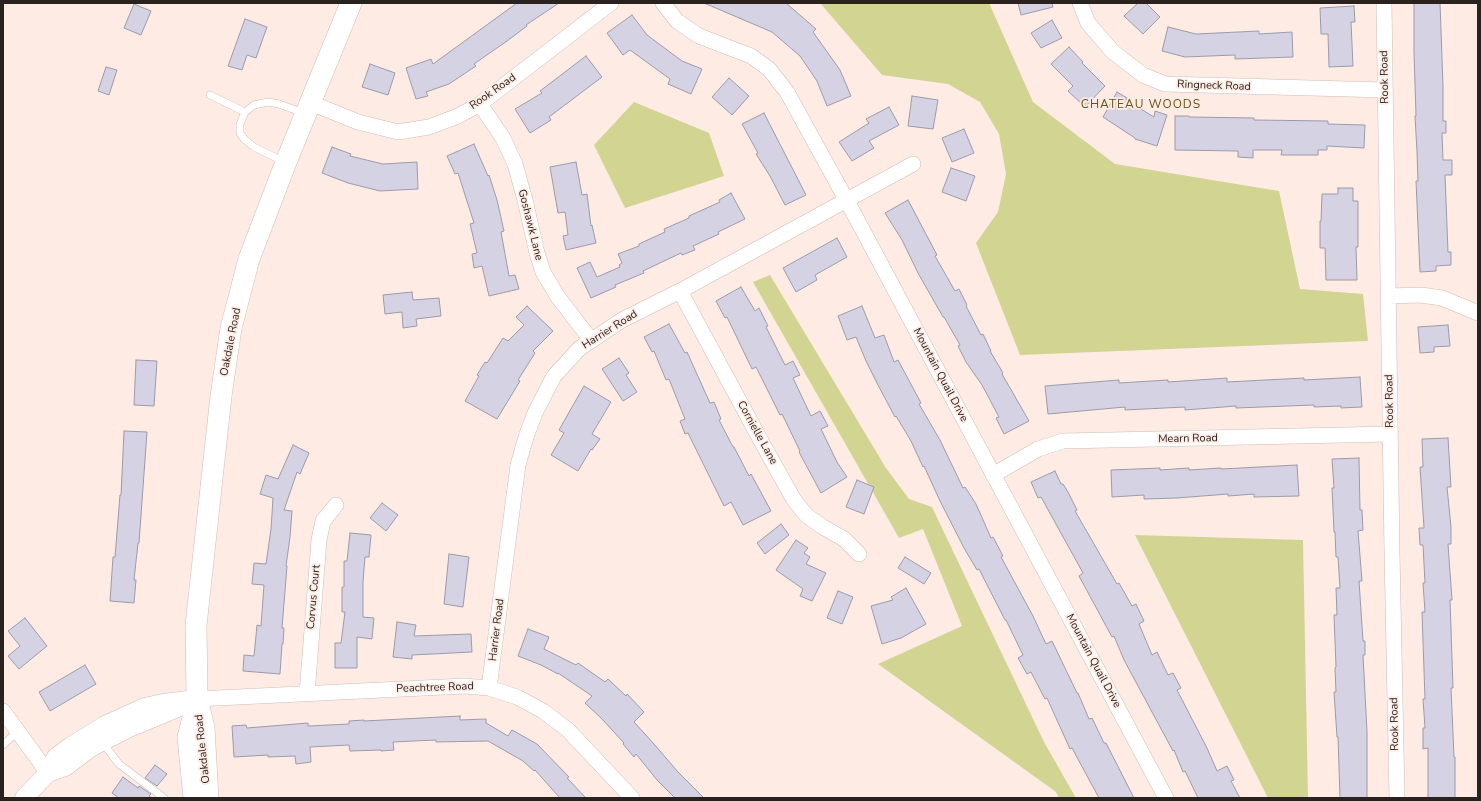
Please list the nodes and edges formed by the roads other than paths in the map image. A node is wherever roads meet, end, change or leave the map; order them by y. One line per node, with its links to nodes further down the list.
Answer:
1 (351, 3): 9 (main road, Oakdale Road)
2 (611, 3): 8 (street, Rook Road)
3 (663, 3): 13 (street, Mountain Quail Drive)
4 (1080, 3): 6 (street, Ringneck Road)
5 (1384, 3): 6 (street, Rook Road)
6 (1385, 90): 15 (street, Rook Road)
7 (210, 95): 10 (lane)
8 (480, 104): 9 (street, Rook Road); 17 (street, Goshawk Lane)
9 (308, 108): 10 (lane); 11 (main road, Oakdale Road)
10 (245, 112): 11 (lane)
11 (286, 162): 24 (main road, Oakdale Road)
12 (913, 164): 13 (street, Harrier Road)
13 (847, 200): 14 (street, Harrier Road); 19 (street, Mountain Quail Drive)
14 (680, 291): 17 (street, Harrier Road); 21 (street, Cornielle Lane)
15 (1388, 296): 16 (street); 18 (street, Rook Road)
16 (1478, 313)
17 (591, 340): 22 (street, Harrier Road)
18 (1390, 434): 19 (street, Mearn Road); 36 (street, Rook Road)
19 (993, 475): 35 (street, Mountain Quail Drive)
20 (336, 505): 23 (street, Corvus Court)
21 (859, 554)
22 (489, 688): 23 (street, Peachtree Road); 34 (street, Peachtree Road)
23 (307, 694): 24 (street, Peachtree Road)
24 (197, 699): 27 (street, Peachtree Road); 29 (street, Peachtree Road); 32 (main road, Oakdale Road); 33 (main road, Oakdale Road)
25 (3, 711): 26 (street)
26 (18, 731): 28 (lane); 29 (street)
27 (102, 742): 29 (street, Peachtree Road); 31 (lane)
28 (3, 746)
29 (48, 773): 30 (street, Peachtree Road)
30 (24, 798)
31 (164, 798)
32 (194, 798)
33 (208, 798)
34 (632, 798)
35 (1166, 798)
36 (1397, 798)

